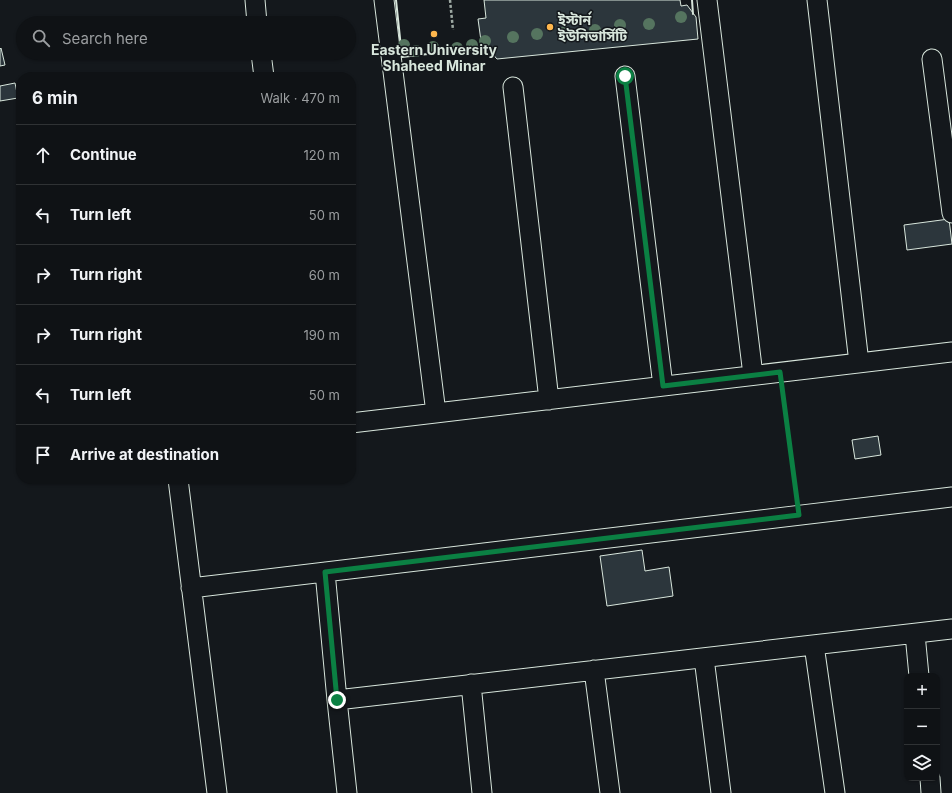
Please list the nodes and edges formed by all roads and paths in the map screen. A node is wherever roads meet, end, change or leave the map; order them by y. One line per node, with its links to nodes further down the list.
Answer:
1 (255, 0): 6 (street)
2 (384, 0): 20 (street)
3 (450, 0): 7 (path)
4 (707, 0): 17 (street)
5 (817, 0): 15 (street)
6 (256, 16)
7 (453, 30)
8 (932, 59): 13 (street)
9 (262, 60): 10 (street)
10 (263, 72)
11 (625, 76): 18 (street)
12 (514, 88): 19 (street)
13 (952, 213)
14 (952, 352): 15 (street)
15 (859, 363): 16 (street)
16 (780, 372): 17 (street); 24 (path)
17 (753, 376): 18 (street)
18 (663, 386): 19 (street)
19 (549, 400): 20 (street)
20 (436, 413): 21 (street)
21 (356, 422)
22 (179, 484): 26 (street)
23 (952, 497): 24 (street)
24 (799, 515): 25 (street)
25 (325, 572): 26 (street); 34 (street)
26 (191, 588): 36 (street)
27 (952, 630): 28 (street)
28 (915, 634): 29 (street); 32 (street)
29 (814, 645): 30 (street); 41 (street)
30 (704, 658): 31 (street); 40 (street)
31 (594, 670): 33 (street); 39 (street)
32 (919, 673)
33 (471, 684): 34 (street); 38 (street)
34 (337, 700): 37 (street)
35 (930, 781): 42 (street)
36 (217, 793)
37 (347, 793)
38 (482, 793)
39 (610, 793)
40 (721, 793)
41 (834, 793)
42 (931, 793)

